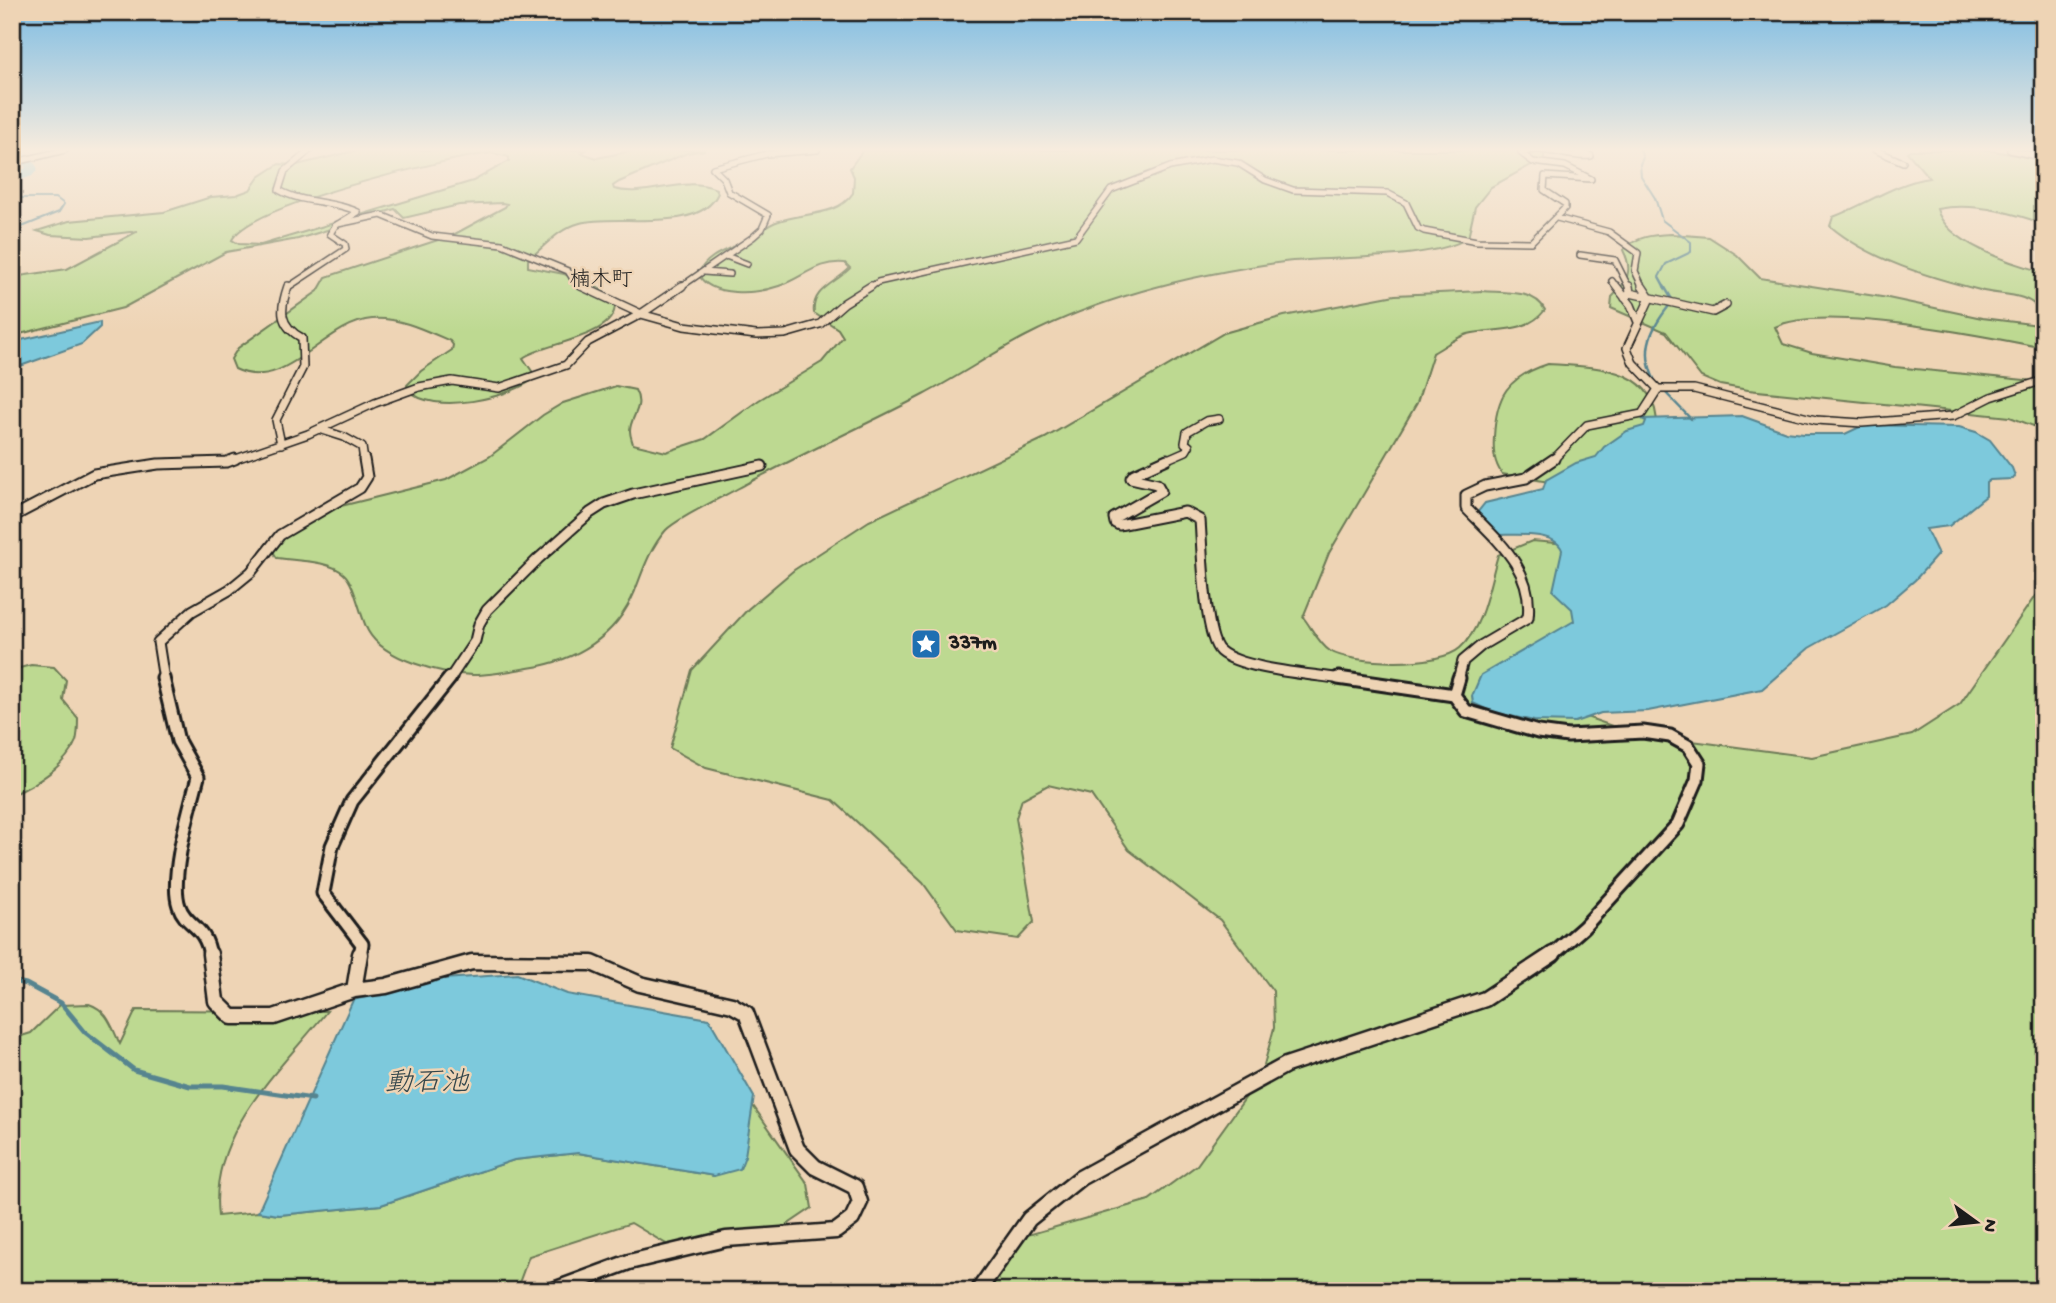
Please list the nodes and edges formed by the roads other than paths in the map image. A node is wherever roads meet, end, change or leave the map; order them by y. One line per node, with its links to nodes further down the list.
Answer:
1 (356, 211): 7 (street)
2 (761, 211): 9 (street)
3 (1096, 211): 17 (street)
4 (1410, 211): 6 (street)
5 (1563, 211): 6 (street)
6 (1557, 218): 15 (street)
7 (338, 225): 17 (street); 23 (street)
8 (1580, 255): 14 (street)
9 (726, 256): 10 (street); 11 (street)
10 (747, 264)
11 (704, 272): 12 (street); 17 (street)
12 (730, 274)
13 (1612, 281): 14 (street)
14 (1628, 295): 15 (street); 18 (street)
15 (1650, 298): 16 (street); 18 (street)
16 (1726, 305)
17 (641, 314): 22 (street)
18 (1638, 323): 20 (street)
19 (2044, 380): 20 (street)
20 (1658, 389): 26 (street)
21 (1219, 419): 26 (street)
22 (319, 429): 23 (street); 27 (street)
23 (281, 444): 25 (street)
24 (762, 466): 27 (street)
25 (12, 517)
26 (1454, 695): 29 (street)
27 (354, 990): 28 (street)
28 (551, 1291)
29 (978, 1291)

